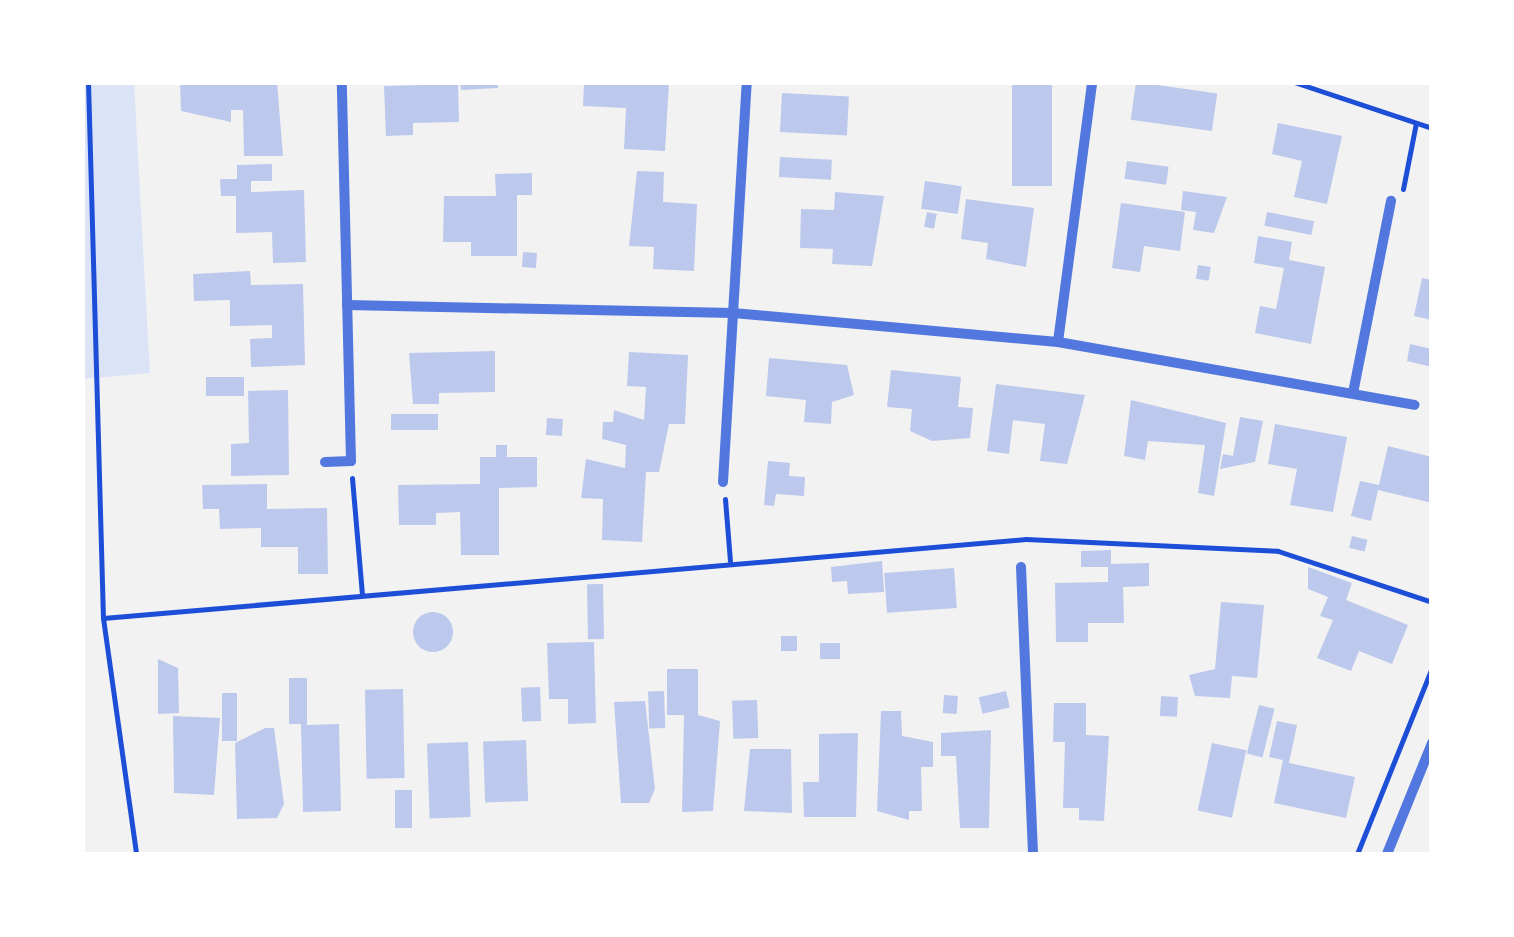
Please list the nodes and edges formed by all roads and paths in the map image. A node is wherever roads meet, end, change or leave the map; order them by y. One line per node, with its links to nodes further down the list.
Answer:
1 (88, 82): 9 (path)
2 (342, 82): 11 (street)
3 (747, 82): 12 (street)
4 (1092, 82): 13 (street)
5 (1294, 82): 6 (path)
6 (1416, 124): 7 (path); 8 (path)
7 (1432, 128)
8 (1391, 201): 14 (street)
9 (95, 262): 10 (path); 23 (path)
10 (82, 264)
11 (347, 304): 12 (street); 16 (street)
12 (733, 313): 13 (street); 18 (street)
13 (1058, 342): 14 (street)
14 (1353, 393): 15 (street)
15 (1414, 405)
16 (351, 461): 17 (street); 21 (path)
17 (325, 462)
18 (724, 482): 19 (path)
19 (730, 561): 21 (path); 22 (path)
20 (1022, 566): 27 (street)
21 (362, 594): 23 (path)
22 (1432, 602)
23 (103, 618): 26 (path)
24 (1432, 667): 28 (path)
25 (1432, 743): 29 (street)
26 (136, 854)
27 (1033, 854)
28 (1357, 854)
29 (1387, 854)

